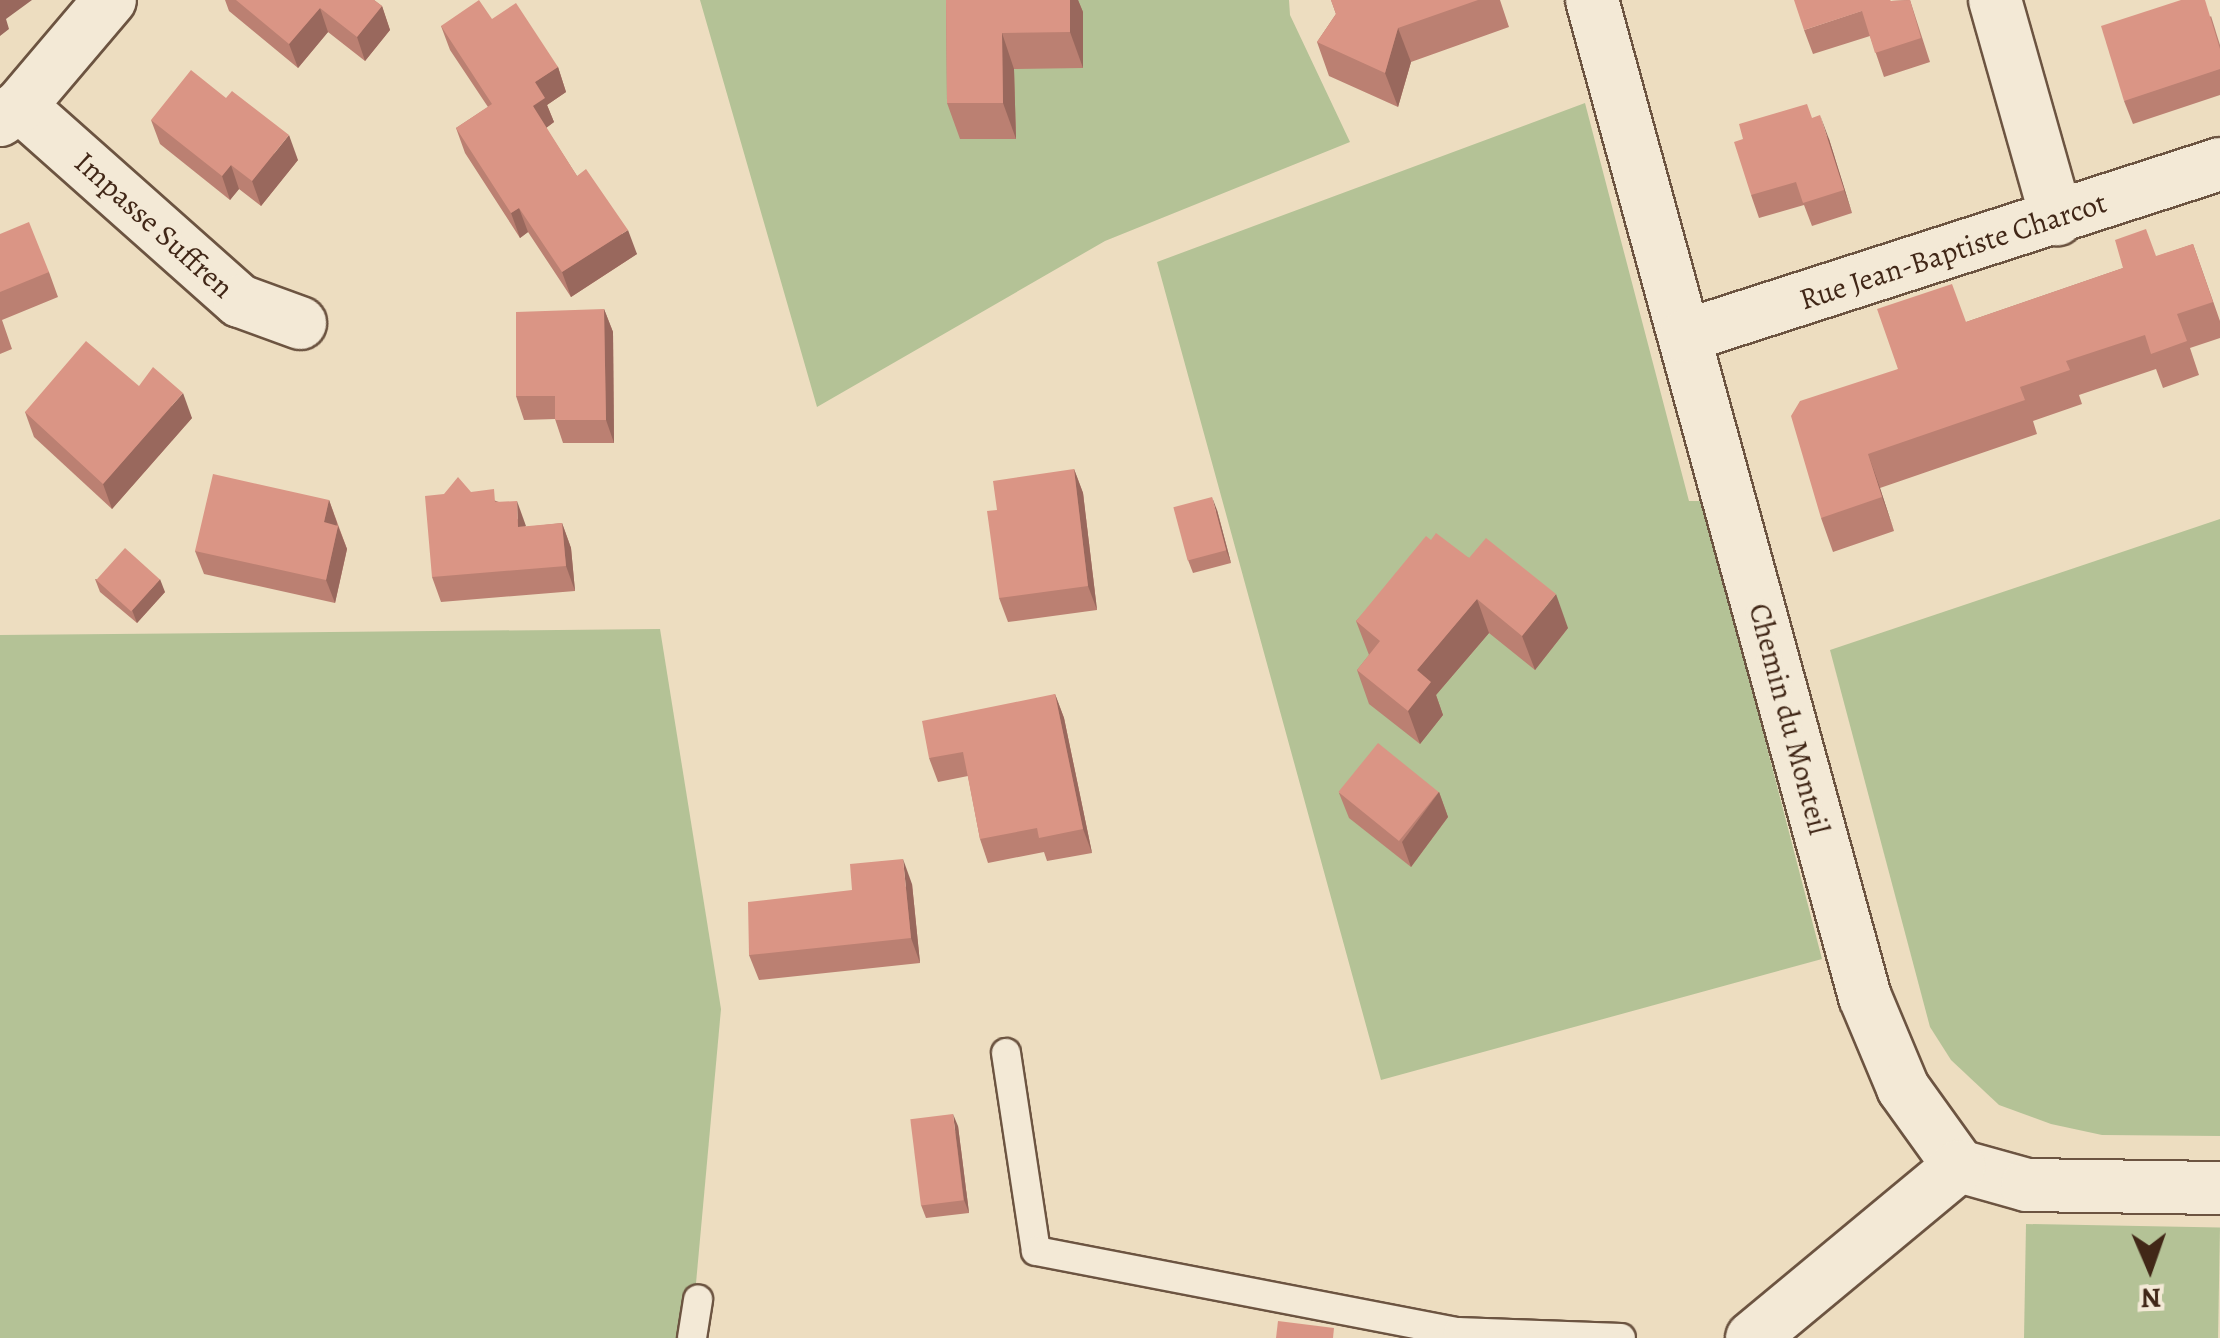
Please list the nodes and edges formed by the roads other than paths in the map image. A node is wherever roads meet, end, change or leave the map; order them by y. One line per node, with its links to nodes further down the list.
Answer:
1 (110, 0): 4 (street)
2 (1592, 0): 8 (street, Chemin du Monteil)
3 (1995, 0): 6 (street)
4 (10, 113): 7 (street, Impasse Suffren)
5 (2220, 164): 6 (street, Rue Jean-Baptiste Charcot)
6 (2056, 219): 8 (street, Rue Jean-Baptiste Charcot)
7 (300, 323)
8 (1684, 336): 10 (street, Chemin du Monteil)
9 (1006, 1053): 14 (lane)
10 (1959, 1166): 11 (street); 15 (street)
11 (2220, 1188)
12 (698, 1298): 13 (lane)
13 (692, 1338)
14 (1620, 1338)
15 (1752, 1338)

